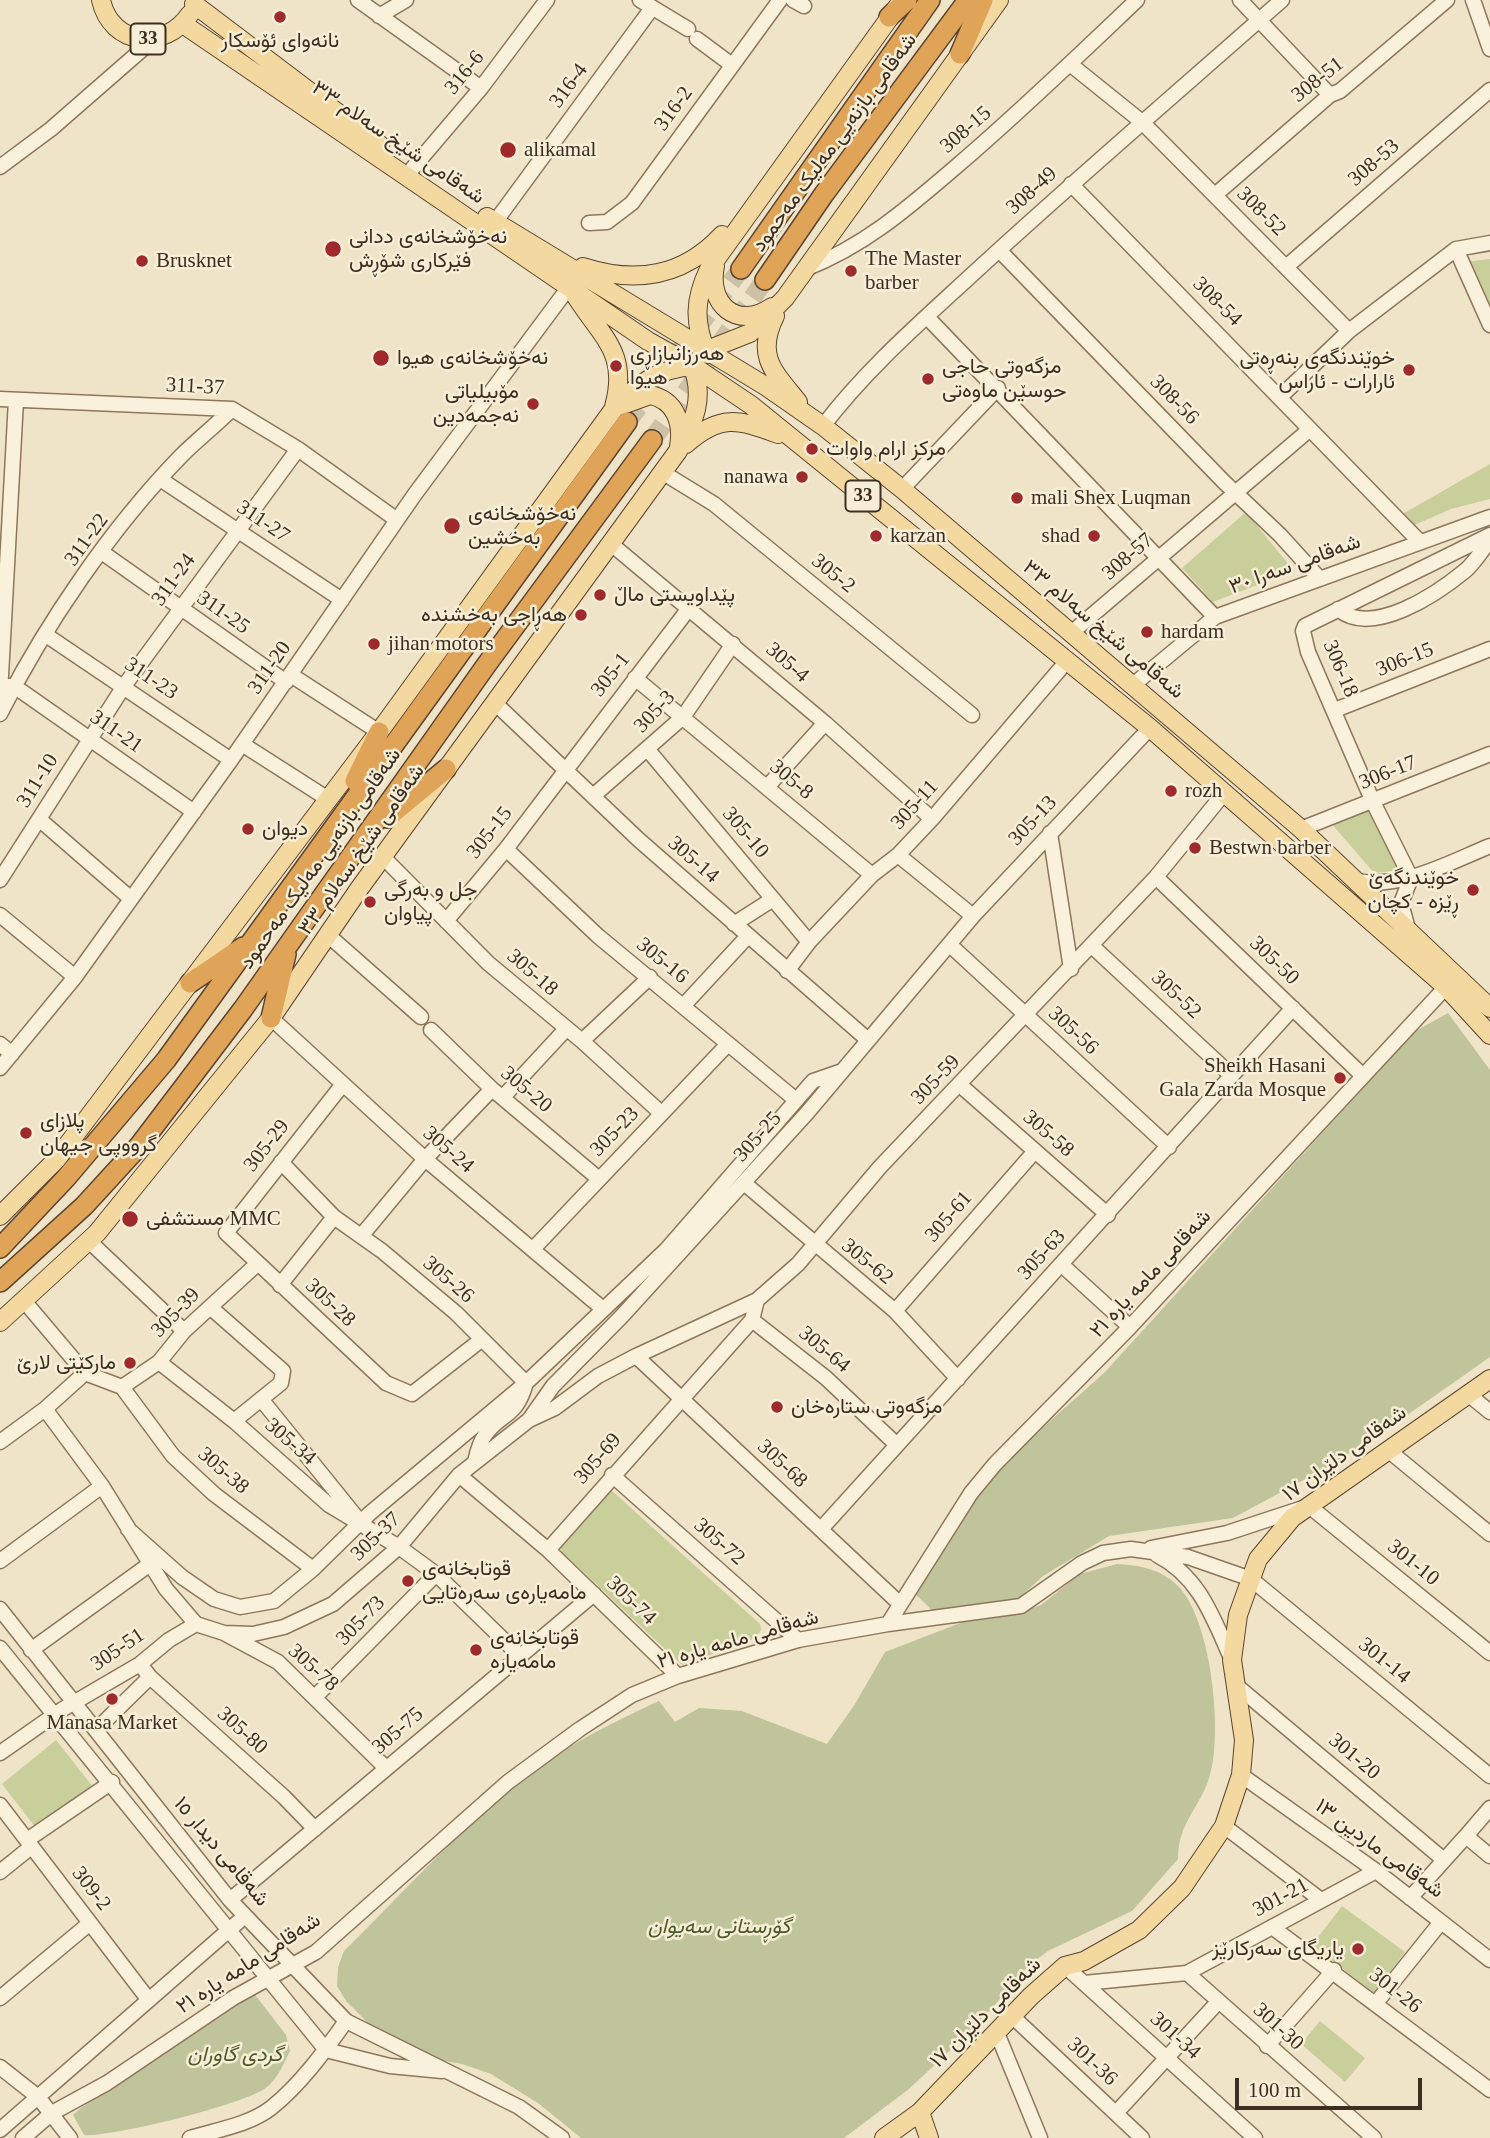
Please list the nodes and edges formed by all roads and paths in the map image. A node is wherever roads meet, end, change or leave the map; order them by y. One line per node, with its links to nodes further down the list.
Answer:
1 (358, 0): 18 (street)
2 (406, 0): 18 (street)
3 (547, 0): 27 (street, 316-6)
4 (780, 0): 26 (street, 316-2)
5 (905, 0): 19 (highway)
6 (930, 0): 44 (highway, شەقامی بازنەیی مەلیک مەحمود)
7 (968, 0): 46 (highway, شەقامی بازنەیی مەلیک مەحمود)
8 (983, 0): 24 (highway)
9 (999, 0): 24 (main road)
10 (1138, 0): 25 (street, 308-15)
11 (1240, 0): 20 (street)
12 (1282, 0): 20 (street, 308-49)
13 (1447, 0): 29 (street, 308-51)
14 (1473, 0): 23 (street)
15 (100, 1): 22 (main road, 33)
16 (195, 2): 21 (main road, شەقامی شێخ سەلام ٣٣ / 33); 32 (main road, شەقامی شێخ سەلام ٣٣ / 33)
17 (646, 4): 26 (street); 36 (street, 316-4)
18 (379, 16): 27 (street)
19 (889, 17): 34 (main road)
20 (1260, 20): 29 (street); 30 (street, 308-49)
21 (183, 24): 22 (main road, 33); 47 (main road, شەقامی شێخ سەلام ٣٣ / 33)
22 (153, 40): 31 (street)
23 (1490, 48)
24 (960, 54): 45 (main road)
25 (1070, 64): 30 (street, 308-52); 45 (street, 308-15)
26 (732, 65): 37 (street, 316-2)
27 (481, 88): 32 (street, 316-6)
28 (1490, 90): 43 (street, 308-53)
29 (1329, 94): 35 (street, 308-51)
30 (1142, 122): 33 (street, 308-49); 35 (street, 308-52)
31 (0, 167)
32 (412, 169): 36 (main road, شەقامی شێخ سەلام ٣٣ / 33)
33 (1071, 184): 40 (street, 308-49); 56 (street, 308-54)
34 (765, 189): 41 (main road); 42 (main road)
35 (1216, 195): 43 (street, 308-52)
36 (495, 222): 42 (main road, شەقامی شێخ سەلام ٣٣ / 33)
37 (589, 223)
38 (1490, 243): 39 (street)
39 (1456, 249): 51 (street); 52 (street)
40 (999, 250): 49 (street, 308-49); 71 (street, 308-56)
41 (718, 256): 48 (main road); 54 (main road)
42 (556, 258): 50 (main road, شەقامی شێخ سەلام ٣٣ / 33)
43 (1286, 267): 52 (street, 308-52)
44 (741, 269)
45 (805, 270): 48 (main road)
46 (765, 280)
47 (569, 287): 53 (main road, شەقامی شێخ سەلام ٣٣ / 33); 61 (main road); 74 (street, 311-20)
48 (785, 298): 54 (main road); 62 (main road)
49 (927, 317): 55 (street); 62 (street, 308-49)
50 (660, 322): 53 (main road, شەقامی شێخ سەلام ٣٣ / 33); 54 (main road, شەقامی شێخ سەلام ٣٣ / 33)
51 (1490, 325)
52 (1349, 331): 56 (street)
53 (689, 359): 54 (main road); 59 (main road, شەقامی شێخ سەلام ٣٣ / 33); 61 (main road); 67 (main road, شەقامی شێخ سەلام ٣٣ / 33)
54 (710, 359): 59 (main road); 62 (main road, شەقامی شێخ سەلام ٣٣ / 33)
55 (998, 388): 70 (street); 80 (street)
56 (1280, 397): 63 (street, 308-54)
57 (0, 399): 58 (street, 311-37)
58 (16, 400): 60 (street, 311-37); 72 (street)
59 (751, 405): 65 (main road, شەقامی شێخ سەلام ٣٣ / 33)
60 (232, 409): 66 (street, 311-37); 69 (street, 311-22)
61 (620, 416): 67 (main road); 106 (main road); 123 (highway, شەقامی بازنەیی مەلیک مەحمود)
62 (818, 423): 70 (main road, شەقامی شێخ سەلام ٣٣ / 33)
63 (1309, 430): 71 (street, 308-57); 77 (street, 308-54)
64 (652, 440): 126 (highway, شەقامی بازنەیی مەلیک مەحمود)
65 (795, 441): 67 (main road); 92 (main road, شەقامی شێخ سەلام ٣٣ / 33)
66 (298, 449): 74 (street, 311-37); 75 (street, 311-24)
67 (678, 451): 68 (main road, شەقامی شێخ سەلام ٣٣ / 33)
68 (662, 472): 78 (main road, شەقامی شێخ سەلام ٣٣ / 33); 102 (street, 305-2)
69 (160, 479): 75 (street, 311-27); 79 (street, 311-22)
70 (902, 489): 88 (main road, شەقامی شێخ سەلام ٣٣ / 33)
71 (1234, 491): 80 (street, 308-57); 81 (street, 308-56)
72 (5, 503): 82 (street)
73 (1490, 517): 77 (street, شەقامی سەرا ٣٠)
74 (397, 520): 83 (street, 311-20)
75 (236, 530): 83 (street, 311-27); 85 (street, 311-24)
76 (1490, 537): 86 (street, 306-18); 86 (street)
77 (1419, 541): 81 (street, شەقامی سەرا ٣٠)
78 (610, 543): 84 (street, 305-4); 99 (main road, شەقامی شێخ سەلام ٣٣ / 33)
79 (103, 553): 85 (street, 311-25); 89 (street, 311-22)
80 (1158, 559): 87 (street); 88 (street, 308-57)
81 (1319, 579): 87 (street, شەقامی سەرا ٣٠)
82 (3, 592): 96 (street)
83 (342, 600): 93 (street, 311-20)
84 (690, 607): 90 (street, 305-4); 94 (street, 305-1)
85 (179, 608): 93 (street, 311-25); 97 (street, 311-24)
86 (1338, 609): 100 (street, 306-18)
87 (1215, 617): 95 (street, شەقامی سەرا ٣٠)
88 (1070, 634): 95 (main road, شەقامی شێخ سەلام ٣٣ / 33)
89 (46, 635): 96 (street, 311-22); 97 (street, 311-23)
90 (733, 644): 103 (street, 305-3); 104 (street, 305-4)
91 (1490, 649): 100 (street, 306-15)
92 (1067, 661): 105 (main road, شەقامی شێخ سەلام ٣٣ / 33); 122 (street, 305-11)
93 (288, 678): 106 (street, 311-25); 108 (street, 311-20)
94 (635, 678): 103 (street, 305-8); 112 (street, 305-1)
95 (1133, 685): 120 (main road, شەقامی شێخ سەلام ٣٣ / 33)
96 (7, 686): 98 (street); 101 (street, 311-22); 107 (street, 311-21)
97 (124, 686): 107 (street, 311-24); 111 (street, 311-23)
98 (0, 694)
99 (496, 704): 112 (street, 305-14); 113 (main road, شەقامی شێخ سەلام ٣٣ / 33)
100 (1335, 710): 118 (street, 306-18)
101 (0, 714)
102 (972, 715)
103 (683, 717): 109 (street, 305-3); 114 (street, 305-8)
104 (825, 723): 114 (street); 122 (street, 305-4)
105 (1150, 728): 115 (main road, شەقامی شێخ سەلام ٣٣ / 33); 125 (street, 305-13)
106 (379, 732): 117 (main road); 123 (highway)
107 (89, 738): 119 (street, 311-21); 121 (street, 311-10)
108 (242, 744): 111 (street, 311-20); 117 (street)
109 (648, 750): 116 (street, 305-3); 139 (street, 305-10)
110 (1490, 754): 118 (street, 306-17)
111 (231, 760): 119 (street, 311-20)
112 (565, 768): 116 (street, 305-14); 129 (street, 305-15)
113 (446, 769): 126 (highway); 132 (main road, شەقامی شێخ سەلام ٣٣ / 33)
114 (768, 787): 133 (street, 305-8)
115 (1225, 792): 124 (main road, شەقامی شێخ سەلام ٣٣ / 33); 134 (street, 305-59)
116 (593, 796): 143 (street, 305-14)
117 (328, 799): 156 (main road)
118 (1373, 802): 127 (street, 306-17); 135 (street, 306-18)
119 (194, 812): 138 (street, 311-20)
120 (1287, 817): 124 (main road); 127 (main road, شەقامی شێخ سەلام ٣٣ / 33)
121 (39, 819): 136 (street, 311-10); 138 (street)
122 (932, 819): 130 (street, 305-11)
123 (336, 823): 147 (highway, شەقامی بازنەیی مەلیک مەحمود)
124 (1270, 832): 131 (main road, شەقامی شێخ سەلام ٣٣ / 33)
125 (1050, 833): 141 (street, 305-13); 152 (street)
126 (367, 834): 149 (highway, شەقامی بازنەیی مەلیک مەحمود)
127 (1307, 834): 131 (main road); 137 (main road, شەقامی شێخ سەلام ٣٣ / 33)
128 (1490, 846): 135 (street)
129 (506, 849): 142 (street, 305-15); 155 (street, 305-16)
130 (898, 855): 133 (street, 305-11); 141 (street)
131 (1298, 856): 157 (main road, شەقامی شێخ سەلام ٣٣ / 33)
132 (383, 857): 142 (street, 305-18); 145 (main road, شەقامی شێخ سەلام ٣٣ / 33)
133 (872, 875): 148 (street, 305-11)
134 (1157, 877): 151 (street, 305-59); 159 (street, 305-50)
135 (1411, 877): 137 (street); 144 (street)
136 (0, 880)
137 (1357, 881): 144 (main road, شەقامی شێخ سەلام ٣٣ / 33)
138 (130, 898): 154 (street, 311-20)
139 (773, 899): 143 (street); 148 (street, 305-10)
140 (0, 915): 154 (street)
141 (973, 916): 150 (street, 305-13)
142 (446, 921): 164 (street, 305-18)
143 (734, 924): 146 (street, 305-14)
144 (1408, 929): 160 (main road, شەقامی شێخ سەلام ٣٣ / 33)
145 (330, 936): 162 (street); 163 (main road, شەقامی شێخ سەلام ٣٣ / 33)
146 (748, 936): 153 (street, 305-14); 158 (street)
147 (256, 938): 156 (highway); 191 (highway, شەقامی بازنەیی مەلیک مەحمود)
148 (809, 942): 153 (street, 305-11)
149 (289, 943): 163 (highway); 197 (highway, شەقامی بازنەیی مەلیک مەحمود)
150 (950, 945): 161 (street, 305-56); 167 (street, 305-25)
151 (1092, 946): 152 (street, 305-59); 174 (street, 305-52)
152 (1071, 969): 161 (street, 305-59)
153 (788, 971): 167 (street, 305-14)
154 (75, 977): 171 (street, 311-20)
155 (650, 977): 158 (street, 305-16); 168 (street)
156 (190, 983): 188 (main road)
157 (1446, 987): 166 (main road, شەقامی شێخ سەلام ٣٣ / 33); 175 (street, شەقامی مامە یارە ٢١)
158 (684, 1005): 170 (street, 305-16)
159 (1293, 1008): 174 (street, 305-63); 175 (street, 305-50)
160 (1490, 1008)
161 (1026, 1016): 177 (street, 305-59); 181 (street, 305-56)
162 (421, 1017)
163 (271, 1018): 176 (street, 305-24); 193 (main road, شەقامی شێخ سەلام ٣٣ / 33)
164 (566, 1029): 168 (street, 305-18); 178 (street)
165 (431, 1030): 178 (street, 305-20)
166 (1490, 1035)
167 (868, 1040): 173 (street, 305-25)
168 (582, 1041): 180 (street, 305-18)
169 (0, 1044): 171 (street)
170 (728, 1044): 179 (street, 305-16); 180 (street, 305-23)
171 (12, 1054): 172 (street, 311-20)
172 (0, 1068)
173 (843, 1070): 179 (street); 186 (street, 305-25)
174 (1232, 1076): 181 (street, 305-63)
175 (1363, 1076): 209 (street, شەقامی مامە یارە ٢١)
176 (343, 1084): 183 (street, 305-24); 184 (street, 305-29)
177 (960, 1085): 182 (street, 305-58); 194 (street, 305-59)
178 (498, 1093): 183 (street); 185 (street, 305-20)
179 (796, 1100): 205 (street)
180 (661, 1113): 185 (street, 305-23)
181 (1168, 1147): 187 (street, 305-63)
182 (1035, 1151): 187 (street, 305-58); 206 (street, 305-61)
183 (425, 1159): 192 (street); 196 (street, 305-24)
184 (281, 1162): 189 (street, 305-26); 190 (street, 305-29)
185 (598, 1179): 196 (street, 305-23)
186 (744, 1183): 194 (street, 305-62); 224 (street, 305-25)
187 (1108, 1215): 199 (street, 305-63)
188 (0, 1216)
189 (334, 1217): 192 (street, 305-26); 201 (street)
190 (226, 1233): 198 (street, 305-28)
191 (16, 1234): 195 (highway, شەقامی بازنەیی مەلیک مەحمود); 197 (highway)
192 (362, 1235): 211 (street, 305-26)
193 (89, 1241): 203 (main road, شەقامی شێخ سەلام ٣٣ / 33); 210 (street)
194 (815, 1246): 202 (street, 305-59); 206 (street, 305-62)
195 (0, 1248)
196 (533, 1249): 205 (street, 305-24)
197 (33, 1253): 200 (highway, شەقامی بازنەیی مەلیک مەحمود)
198 (256, 1265): 201 (street, 305-28); 204 (street, 305-39)
199 (1062, 1265): 209 (street); 215 (street, 305-63)
200 (0, 1282)
201 (280, 1285): 211 (street, 305-28)
202 (757, 1300): 207 (street); 212 (street)
203 (25, 1302): 208 (main road, شەقامی شێخ سەلام ٣٣ / 33); 214 (street)
204 (210, 1307): 210 (street, 305-39); 221 (street)
205 (603, 1309): 217 (street)
206 (895, 1311): 215 (street, 305-62)
207 (752, 1320): 220 (street); 227 (street, 305-64)
208 (0, 1322)
209 (1130, 1327): 247 (street, شەقامی مامە یارە ٢١)
210 (184, 1331): 213 (street, 305-39)
211 (481, 1340): 217 (street, 305-26)
212 (636, 1356): 220 (street, 305-68); 224 (street)
213 (159, 1362): 218 (street, 305-39); 225 (street, 305-34)
214 (85, 1373): 218 (street); 222 (street)
215 (958, 1379): 227 (street, 305-63)
216 (1490, 1379): 219 (main road, شەقامی دلێران ١٧)
217 (526, 1383): 229 (street); 234 (street)
218 (122, 1387): 243 (street, 305-38)
219 (1468, 1394): 223 (street); 228 (main road, شەقامی دلێران ١٧)
220 (680, 1397): 231 (street, 305-69); 236 (street, 305-68)
221 (261, 1399): 225 (street); 234 (street)
222 (46, 1409): 226 (street); 232 (street)
223 (1490, 1412)
224 (529, 1420): 229 (street, 305-37)
225 (234, 1421): 234 (street, 305-34)
226 (0, 1442)
227 (897, 1445): 236 (street, 305-63)
228 (1388, 1450): 233 (main road, شەقامی دلێران ١٧); 237 (street)
229 (475, 1462): 230 (street, 305-37)
230 (459, 1475): 238 (street, 305-37); 239 (street, 305-74)
231 (612, 1475): 239 (street, 305-69); 252 (street, 305-72)
232 (102, 1486): 235 (street); 241 (street)
233 (1310, 1506): 240 (street); 245 (main road, شەقامی دلێران ١٧); 255 (street, 301-10)
234 (360, 1522): 238 (street, 305-34); 243 (street)
235 (128, 1529): 242 (street); 243 (street)
236 (821, 1530): 247 (street, 305-68)
237 (1490, 1534)
238 (399, 1547): 244 (street, 305-34); 251 (street, 305-37)
239 (548, 1549): 246 (street, 305-74)
240 (1146, 1550): 245 (street); 250 (street); 257 (street)
241 (0, 1561)
242 (150, 1564): 249 (street); 254 (street)
243 (313, 1569)
244 (436, 1574): 256 (street, 305-34); 262 (street, 305-73)
245 (1251, 1579): 257 (main road, شەقامی دلێران ١٧); 268 (street, 301-14)
246 (594, 1594): 256 (street, 305-75); 259 (street, 305-74)
247 (899, 1603): 250 (street, شەقامی مامە یارە ٢١)
248 (0, 1609): 254 (street, شەقامی دیدار ١٥)
249 (196, 1624): 251 (street, 305-78); 258 (street, 305-51)
250 (888, 1625): 252 (street, شەقامی مامە یارە ٢١)
251 (224, 1633): 262 (street, 305-78)
252 (798, 1640): 259 (street, شەقامی مامە یارە ٢١)
253 (0, 1648): 263 (street, شەقامی دیدار ١٥)
254 (31, 1650): 263 (street, شەقامی دیدار ١٥)
255 (1490, 1653)
256 (520, 1656): 266 (street, 305-75)
257 (1232, 1660): 261 (main road, شەقامی دلێران ١٧)
258 (141, 1664): 260 (street, 305-80); 263 (street, 305-51)
259 (678, 1676): 289 (street, شەقامی مامە یارە ٢١)
260 (150, 1677): 264 (street); 273 (street, 305-80)
261 (1237, 1686): 267 (main road, شەقامی دلێران ١٧); 277 (street, 301-20)
262 (315, 1697): 266 (street, 305-78)
263 (63, 1710): 264 (street, شەقامی دیدار ١٥); 265 (street, 305-51); 269 (street, شەقامی دیدار ١٥)
264 (96, 1730): 281 (street, شەقامی دیدار ١٥)
265 (0, 1753)
266 (386, 1768): 273 (street, 305-75)
267 (1241, 1775): 272 (main road, شەقامی دلێران ١٧); 278 (street, شەقامی ماردین ١٣)
268 (1490, 1776)
269 (112, 1782): 275 (street); 287 (street, شەقامی دیدار ١٥)
270 (0, 1805): 275 (street, 309-2)
271 (1490, 1808): 274 (street)
272 (1224, 1826): 282 (street); 290 (main road, شەقامی دلێران ١٧)
273 (315, 1829): 281 (street, 305-75)
274 (1466, 1836): 276 (street); 277 (street)
275 (29, 1844): 279 (street); 285 (street, 309-2)
276 (1490, 1856)
277 (1444, 1860): 280 (street)
278 (1376, 1871): 280 (street, شەقامی ماردین ١٣); 282 (street, 301-21)
279 (0, 1872)
280 (1410, 1898): 284 (street, شەقامی ماردین ١٣)
281 (230, 1900): 283 (street, شەقامی دیدار ١٥)
282 (1321, 1900): 286 (street, 301-21)
283 (245, 1916): 287 (street, شەقامی مامە یارە ٢١); 289 (street, شەقامی دیدار ١٥)
284 (1441, 1922): 288 (street, شەقامی ماردین ١٣); 298 (street)
285 (90, 1923): 295 (street); 296 (street, 309-2)
286 (1272, 1927): 291 (street, 301-26); 292 (street, 301-21)
287 (230, 1930): 293 (street, شەقامی دیدار ١٥); 296 (street, شەقامی مامە یارە ٢١)
288 (1490, 1960)
289 (292, 1964): 293 (street, شەقامی مامە یارە ٢١); 300 (street, شەقامی دیدار ١٥)
290 (1065, 1966): 294 (street, 301-34); 299 (main road, شەقامی دلێران ١٧)
291 (1334, 1970): 298 (street, 301-26); 302 (street)
292 (1188, 1973): 294 (street, 301-21); 297 (street, 301-30)
293 (266, 1979): 303 (street, شەقامی دیدار ١٥); 310 (street, شەقامی مامە یارە ٢١)
294 (1084, 1983): 304 (street, 301-34)
295 (0, 1997)
296 (148, 1999): 308 (street, شەقامی مامە یارە ٢١)
297 (1218, 2002): 302 (street, 301-30); 304 (street)
298 (1376, 2003): 307 (street, 301-26)
299 (1012, 2016): 301 (main road, شەقامی دلێران ١٧); 311 (street, 301-36)
300 (345, 2021): 303 (street); 306 (street, شەقامی دیدار ١٥)
301 (997, 2033): 309 (main road, شەقامی دلێران ١٧); 319 (street)
302 (1267, 2046): 322 (street, 301-30)
303 (326, 2050): 306 (street, شەقامی دیدار ١٥); 316 (street)
304 (1168, 2058): 311 (street); 321 (street, 301-34)
305 (0, 2067): 308 (street)
306 (451, 2072): 317 (street, شەقامی دیدار ١٥)
307 (1490, 2090)
308 (38, 2097): 310 (street); 312 (street, شەقامی مامە یارە ٢١)
309 (920, 2112): 313 (main road, شەقامی دلێران ١٧); 318 (main road)
310 (52, 2113): 314 (street, شەقامی مامە یارە ٢١); 315 (street)
311 (1116, 2113): 320 (street, 301-36)
312 (0, 2130)
313 (895, 2135)
314 (23, 2138)
315 (70, 2138)
316 (190, 2138)
317 (562, 2138)
318 (929, 2138)
319 (1040, 2138)
320 (1142, 2138)
321 (1255, 2138)
322 (1374, 2138)

